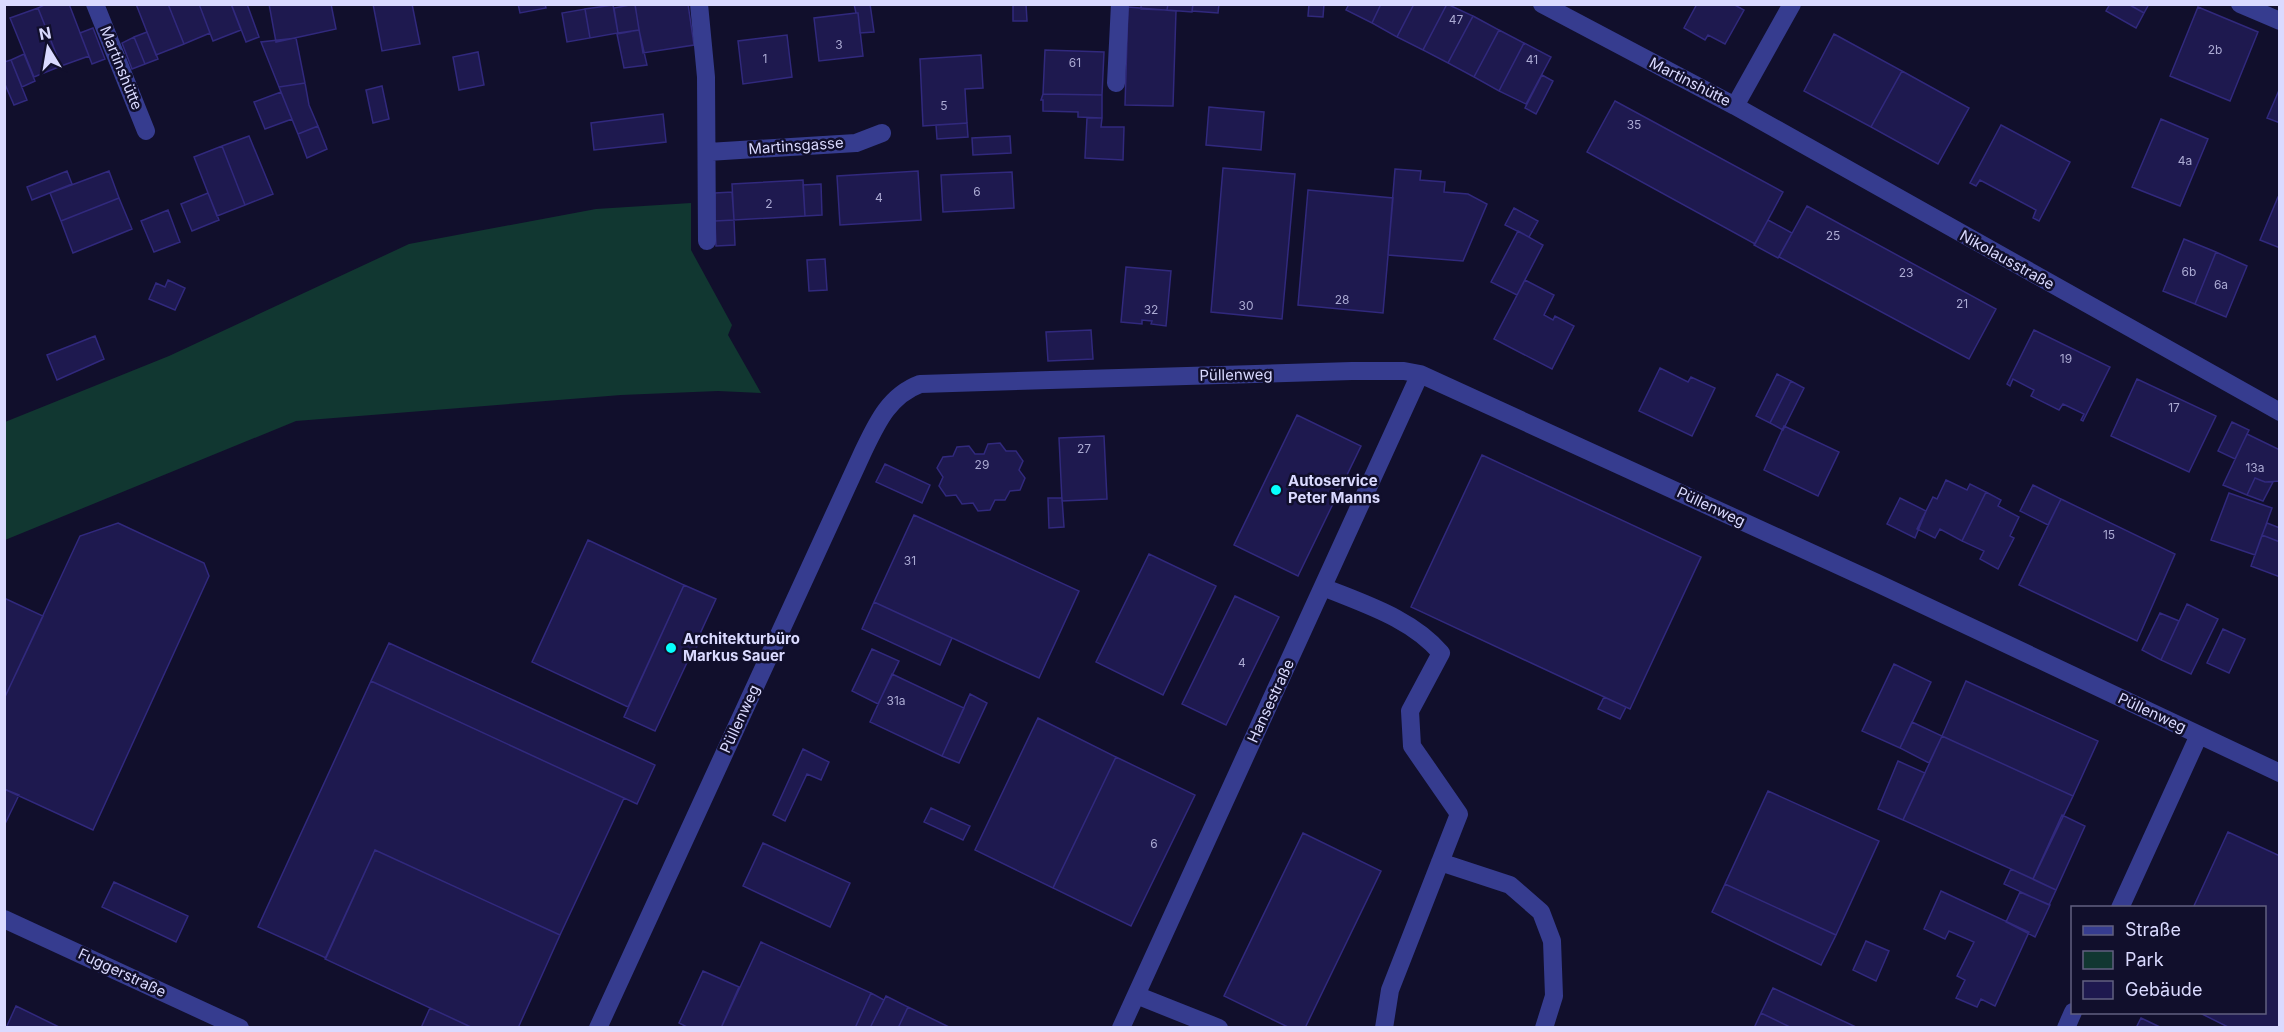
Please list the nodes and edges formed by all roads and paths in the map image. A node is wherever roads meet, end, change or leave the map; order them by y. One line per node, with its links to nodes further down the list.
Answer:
1 (95, 4): 10 (street, Martinshütte)
2 (699, 4): 12 (street)
3 (1120, 4): 8 (street)
4 (1542, 4): 9 (street, Martinshütte)
5 (1792, 4): 9 (street, Martinshütte)
6 (2240, 4): 7 (street)
7 (2280, 21)
8 (1116, 83)
9 (1735, 106): 15 (street, Nikolausstraße)
10 (146, 131)
11 (882, 133): 12 (street, Martinsgasse)
12 (708, 152): 13 (street)
13 (707, 241)
14 (1420, 374): 16 (street, Hansestraße); 17 (street, Püllenweg); 26 (street, Püllenweg)
15 (2280, 412)
16 (1323, 587): 19 (street); 22 (street, Hansestraße)
17 (2199, 735): 18 (street, Püllenweg); 20 (street, Püllenweg)
18 (2280, 773)
19 (1440, 862): 29 (street); 30 (street)
20 (2121, 906)
21 (4, 919): 24 (street, Fuggerstraße)
22 (1136, 995): 27 (street, Hansestraße); 28 (street)
23 (2072, 1014): 31 (street)
24 (220, 1023): 25 (street, Fuggerstraße)
25 (240, 1028)
26 (598, 1028)
27 (1121, 1028)
28 (1219, 1028)
29 (1384, 1028)
30 (1544, 1028)
31 (2066, 1028)

